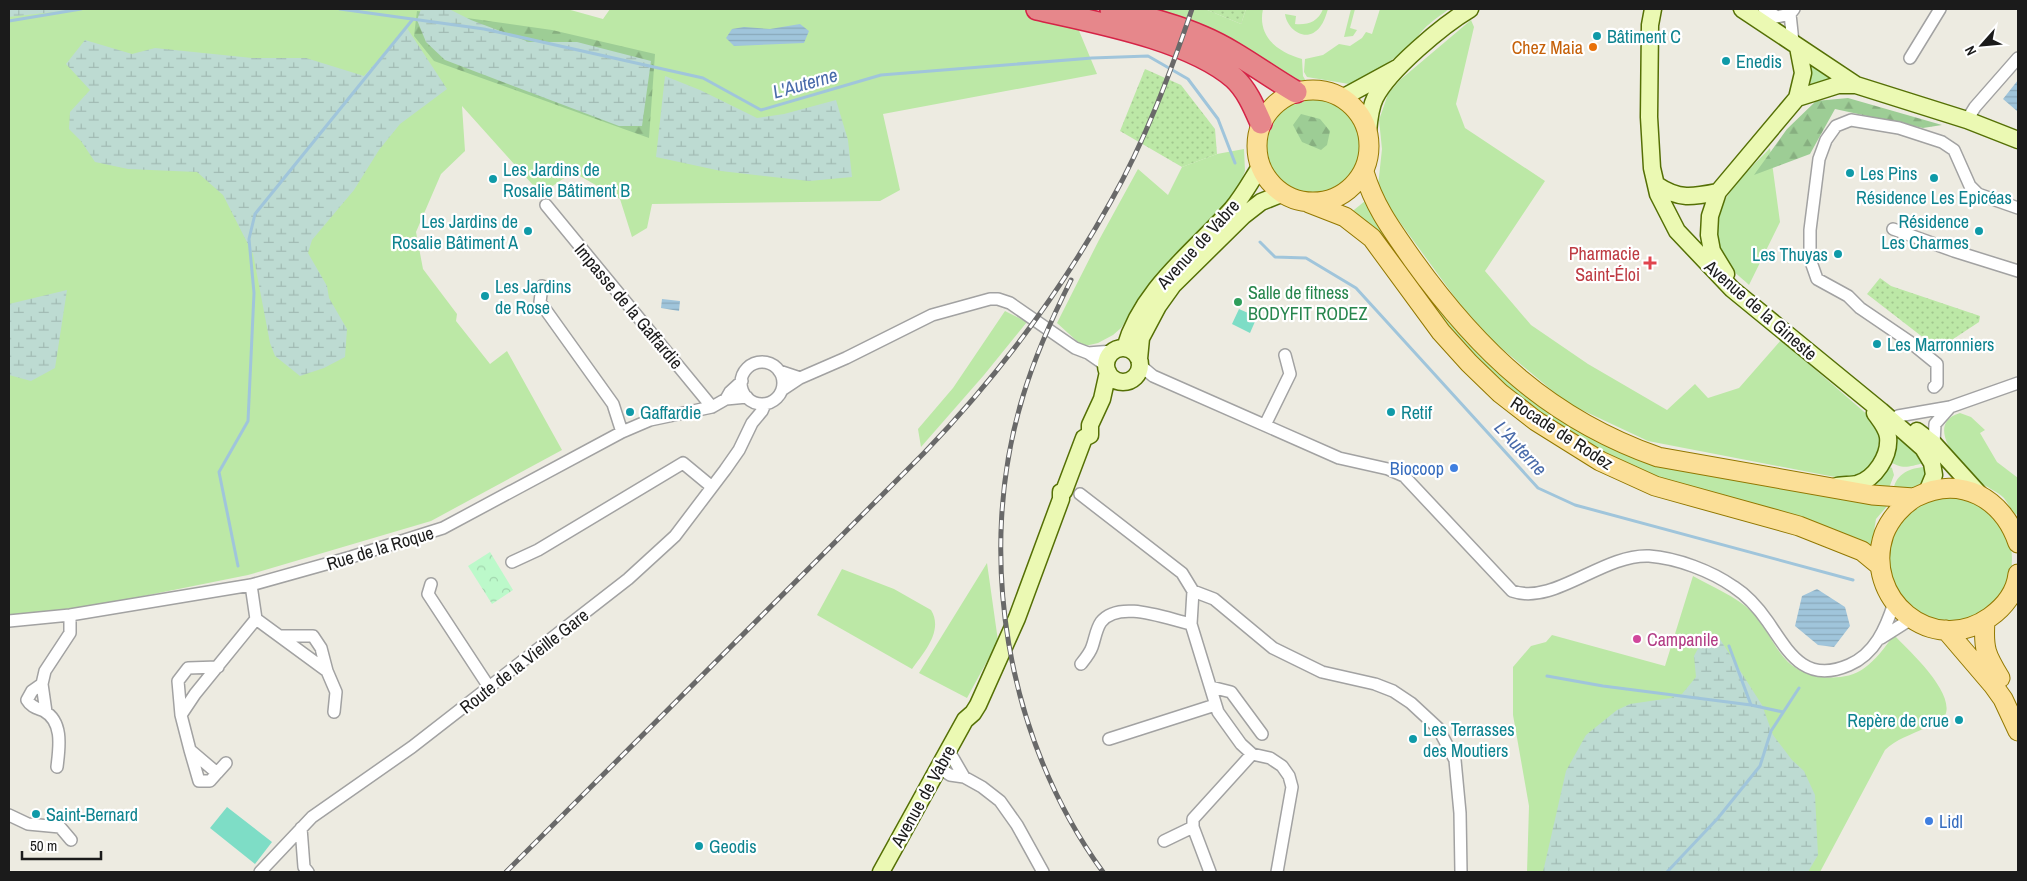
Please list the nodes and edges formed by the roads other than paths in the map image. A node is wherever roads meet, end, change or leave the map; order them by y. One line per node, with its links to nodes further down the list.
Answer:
1 (1037, 9): 19 (highway)
2 (1111, 9): 15 (highway)
3 (1470, 9): 13 (main road)
4 (1742, 9): 10 (main road)
5 (1764, 9): 9 (street)
6 (1940, 9): 11 (street)
7 (1651, 10): 25 (main road, Avenue de la Gineste)
8 (1792, 12): 9 (street); 10 (street)
9 (1777, 17): 10 (street)
10 (1794, 39): 14 (main road); 17 (main road)
11 (1910, 58)
12 (2018, 58): 18 (street)
13 (1399, 67): 16 (main road); 20 (main road)
14 (1856, 85): 17 (main road); 18 (main road)
15 (1296, 92): 16 (main road); 19 (main road)
16 (1342, 98): 20 (main road)
17 (1797, 98): 26 (main road)
18 (1967, 120): 21 (main road); 22 (main road)
19 (1261, 123): 23 (main road)
20 (1368, 132): 24 (main road)
21 (2018, 133)
22 (2018, 140)
23 (1260, 167): 27 (main road); 35 (main road, Avenue de Vabre)
24 (1364, 172): 28 (main road); 56 (main road, Rocade de Rodez)
25 (1656, 185): 26 (main road); 43 (main road, Avenue de la Gineste)
26 (1718, 192): 49 (main road, Avenue de la Gineste)
27 (1281, 194): 28 (main road); 36 (main road, Avenue de Vabre)
28 (1309, 203): 61 (main road, Rocade de Rodez)
29 (546, 205): 47 (street, Impasse de la Gaffardie)
30 (2018, 208): 41 (street)
31 (1893, 229): 32 (street)
32 (2018, 271)
33 (542, 286): 52 (street)
34 (1285, 355): 51 (street)
35 (1115, 363): 36 (main road); 36 (main road); 38 (street); 55 (main road, Avenue de Vabre)
36 (1142, 368): 51 (street)
37 (779, 371): 38 (street); 39 (street); 42 (street)
38 (800, 378): 42 (street)
39 (742, 381): 44 (street, Rue de la Roque); 45 (street)
40 (2018, 383): 48 (street)
41 (1934, 387)
42 (782, 390): 46 (street)
43 (1863, 397): 56 (main road, Avenue de la Gineste); 57 (main road, Avenue de la Gineste)
44 (726, 399): 45 (street, Rue de la Roque); 47 (street, Rue de la Roque)
45 (750, 399): 46 (street); 50 (street)
46 (765, 404): 50 (street, Route de la Vieille Gare)
47 (712, 406): 52 (street, Rue de la Roque)
48 (1950, 407): 49 (street); 53 (street)
49 (1898, 416): 53 (main road, Avenue de la Gineste)
50 (755, 418): 54 (street, Route de la Vieille Gare)
51 (1266, 425): 76 (street)
52 (622, 432): 64 (street, Rue de la Roque)
53 (1934, 444): 58 (main road, Avenue de la Gineste)
54 (712, 487): 60 (street); 81 (street, Route de la Vieille Gare)
55 (1064, 488): 65 (street); 93 (main road, Avenue de Vabre)
56 (1828, 488): 57 (main road, Rocade de Rodez)
57 (1920, 495): 58 (main road, Rocade de Rodez); 61 (main road)
58 (1982, 497): 59 (main road)
59 (2016, 533)
60 (512, 562)
61 (1879, 566): 67 (main road)
62 (2018, 574): 66 (main road)
63 (431, 584): 81 (street)
64 (251, 585): 68 (street, Rue de la Roque); 69 (street)
65 (1192, 591): 73 (street); 109 (street)
66 (2014, 594): 71 (main road)
67 (1894, 603): 70 (main road); 76 (street)
68 (70, 615): 72 (street, Rue de la Roque); 80 (street)
69 (256, 619): 75 (street); 78 (street)
70 (1911, 619): 74 (main road); 76 (street)
71 (1985, 621): 74 (main road); 84 (main road)
72 (9, 622)
73 (1191, 624): 77 (street); 82 (street)
74 (1946, 630): 88 (main road)
75 (281, 636): 79 (street); 79 (street)
76 (1879, 639)
77 (1081, 664)
78 (218, 667): 87 (street); 87 (street)
79 (327, 671): 86 (street)
80 (42, 684): 85 (street); 85 (street)
81 (488, 687): 100 (street, Route de la Vieille Gare)
82 (1211, 687): 83 (street); 89 (street)
83 (1215, 705): 90 (street); 92 (street)
84 (2018, 707)
85 (46, 712): 95 (street)
86 (334, 712)
87 (182, 714): 91 (street)
88 (2018, 731)
89 (1262, 734)
90 (1109, 738)
91 (190, 750): 96 (street); 96 (street)
92 (1252, 754): 99 (street); 108 (street)
93 (942, 760): 97 (street); 97 (street); 105 (main road, Avenue de Vabre)
94 (226, 763): 96 (street)
95 (57, 767)
96 (217, 773)
97 (964, 777): 106 (street)
98 (9, 815): 101 (street)
99 (1193, 827): 102 (street); 107 (street)
100 (301, 828): 103 (street, Route de la Vieille Gare); 104 (street)
101 (71, 840)
102 (1164, 841)
103 (260, 872)
104 (308, 872)
105 (881, 872)
106 (1043, 872)
107 (1210, 872)
108 (1277, 872)
109 (1461, 872)

